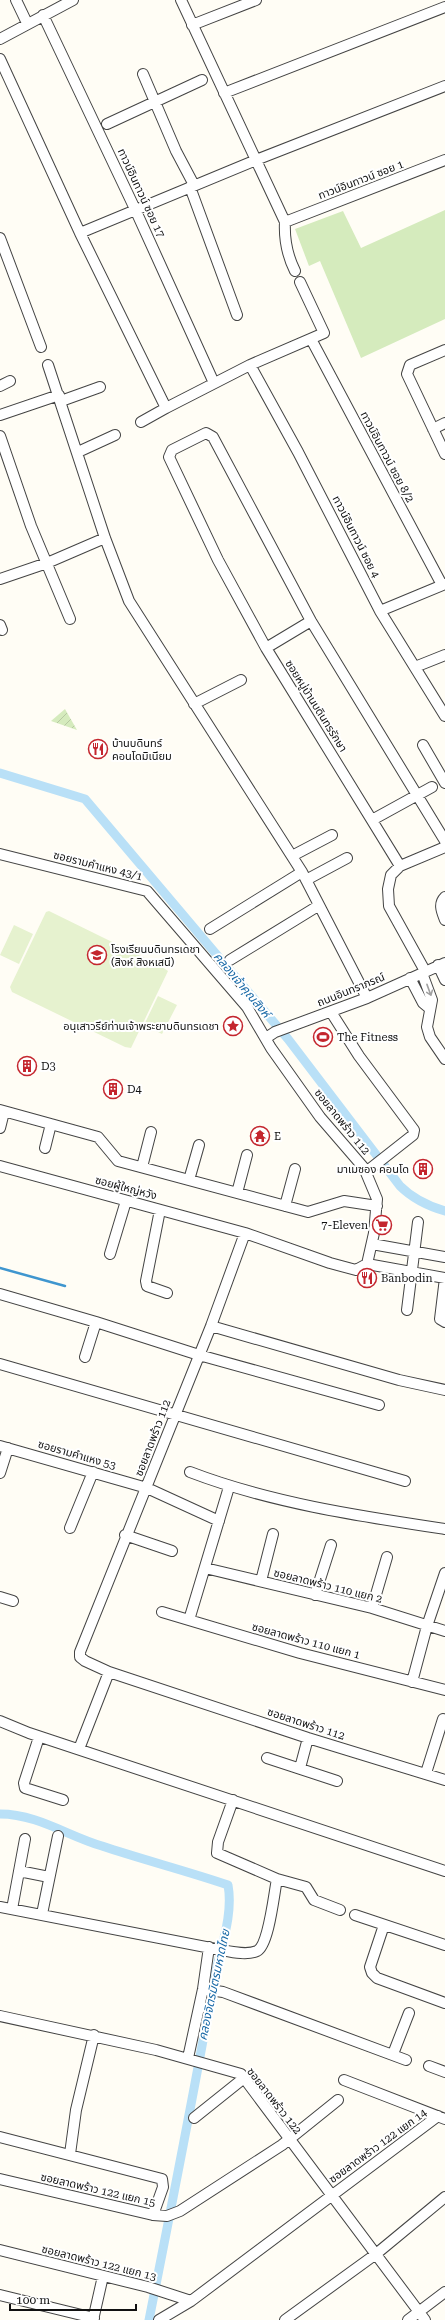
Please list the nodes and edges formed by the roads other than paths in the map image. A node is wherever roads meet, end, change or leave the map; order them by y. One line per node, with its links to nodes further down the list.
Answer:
1 (16, 0): 7 (street)
2 (73, 0): 6 (street)
3 (181, 0): 8 (street)
4 (256, 0): 8 (street)
5 (445, 7): 14 (street)
6 (43, 15): 7 (street); 20 (street, ทาวน์อินทาวน์ ซอย 17)
7 (27, 23): 9 (street)
8 (192, 25): 14 (street)
9 (0, 38)
10 (0, 59): 22 (street)
11 (143, 74): 15 (street)
12 (202, 80): 15 (street)
13 (445, 86): 17 (street)
14 (224, 93): 17 (street)
15 (155, 103): 16 (street); 19 (street)
16 (107, 124)
17 (256, 160): 19 (street); 21 (street)
18 (445, 160): 21 (street, ทาวน์อินทาวน์ ซอย 1)
19 (192, 186): 20 (street); 26 (street)
20 (135, 209): 22 (street); 33 (street, ทาวน์อินทาวน์ ซอย 17)
21 (285, 222): 24 (street)
22 (80, 233): 37 (street)
23 (0, 238): 28 (street)
24 (295, 271)
25 (300, 282): 27 (street)
26 (238, 315)
27 (311, 340): 31 (street); 49 (street, ทาวน์อินทาวน์ ซอย 8/2)
28 (41, 347)
29 (445, 350): 41 (street)
30 (48, 365): 36 (street)
31 (250, 365): 33 (street); 50 (street, ทาวน์อินทาวน์ ซอย 4)
32 (10, 381): 34 (street)
33 (214, 383): 37 (street)
34 (0, 386)
35 (100, 387): 36 (street)
36 (60, 398): 38 (street); 44 (street)
37 (166, 408): 39 (street)
38 (0, 415)
39 (141, 422)
40 (445, 423): 41 (street)
41 (434, 429): 45 (street)
42 (115, 435): 44 (street)
43 (0, 436): 47 (street)
44 (78, 452): 46 (street)
45 (445, 454)
46 (105, 538): 47 (street); 57 (street)
47 (47, 563): 48 (street); 51 (street)
48 (0, 579)
49 (444, 585): 50 (street)
50 (380, 611): 55 (street, ทาวน์อินทาวน์ ซอย 4)
51 (70, 619)
52 (311, 621): 53 (street); 53 (street, ซอยหมู่บ้านบดินทรรักษา); 62 (street)
53 (266, 648): 63 (street, ซอยหมู่บ้านบดินทรรักษา)
54 (445, 655): 55 (street)
55 (415, 667): 58 (street, ทาวน์อินทาวน์ ซอย 4)
56 (241, 680): 57 (street)
57 (194, 704): 68 (street)
58 (445, 716)
59 (423, 745): 60 (street)
60 (445, 783)
61 (432, 787): 62 (street)
62 (416, 795): 63 (street); 65 (street)
63 (372, 820): 70 (street, ซอยหมู่บ้านบดินทรรักษา)
64 (332, 835): 68 (street)
65 (445, 840)
66 (445, 847): 70 (street)
67 (0, 854): 84 (street, ซอยรามคำแหง 43/1)
68 (292, 856): 71 (street)
69 (347, 858): 71 (street)
70 (400, 866): 78 (street)
71 (304, 876): 73 (street); 75 (street)
72 (445, 897): 74 (street)
73 (318, 906): 76 (street); 81 (street)
74 (445, 920)
75 (210, 929)
76 (230, 960)
77 (442, 964): 78 (street, ถนนอินทราภรณ์); 80 (street)
78 (423, 972): 79 (street, ถนนอินทราภรณ์); 82 (street, one-way to 82)
79 (410, 978): 81 (street, ถนนอินทราภรณ์); 82 (street)
80 (445, 980)
81 (367, 998): 83 (street, ถนนอินทราภรณ์)
82 (429, 1008): 85 (street)
83 (331, 1012): 84 (street, ถนนอินทราภรณ์); 96 (street)
84 (266, 1038): 96 (street, ซอยลาดพร้าว 112)
85 (445, 1060)
86 (2, 1111): 87 (street); 88 (street)
87 (52, 1124): 91 (street); 94 (street)
88 (0, 1128)
89 (151, 1132): 94 (street)
90 (199, 1145): 97 (street)
91 (45, 1148)
92 (247, 1155): 98 (street)
93 (0, 1166): 99 (street, ซอยผู้ใหญ่หวัง)
94 (142, 1168): 97 (street)
95 (295, 1169): 100 (street)
96 (370, 1169): 101 (street, ซอยลาดพร้าว 112)
97 (189, 1180): 98 (street)
98 (237, 1193): 100 (street)
99 (126, 1201): 102 (street, ซอยผู้ใหญ่หวัง); 107 (street)
100 (285, 1206): 101 (street)
101 (377, 1206): 105 (street, ซอยลาดพร้าว 112)
102 (160, 1210): 104 (street, ซอยผู้ใหญ่หวัง); 112 (street)
103 (418, 1222): 106 (street)
104 (245, 1233): 109 (street); 117 (street, ซอยลาดพร้าว 112)
105 (372, 1244): 106 (street); 109 (street, ซอยลาดพร้าว 112)
106 (414, 1252): 108 (street); 110 (street)
107 (110, 1254)
108 (445, 1257)
109 (367, 1264): 110 (street)
110 (411, 1273): 111 (street); 114 (street)
111 (445, 1278): 116 (street)
112 (167, 1293)
113 (0, 1294): 115 (street)
114 (407, 1310)
115 (96, 1322): 118 (street); 119 (street)
116 (445, 1322)
117 (211, 1326): 118 (street, ซอยลาดพร้าว 112); 121 (street)
118 (199, 1355): 122 (street); 123 (street, ซอยลาดพร้าว 112)
119 (85, 1357)
120 (0, 1364): 123 (street)
121 (445, 1390)
122 (380, 1405)
123 (176, 1414): 128 (street); 130 (street, ซอยลาดพร้าว 112)
124 (4, 1447): 125 (street, ซอยรามคำแหง 53); 127 (street)
125 (93, 1472): 130 (street, ซอยรามคำแหง 53); 132 (street)
126 (190, 1472): 129 (street)
127 (0, 1473)
128 (405, 1481)
129 (229, 1487): 131 (street); 133 (street)
130 (147, 1488): 131 (street, ซอยรามคำแหง 53); 135 (street, ซอยลาดพร้าว 112)
131 (219, 1521): 139 (street)
132 (70, 1528)
133 (445, 1528)
134 (274, 1534): 141 (street)
135 (125, 1535): 137 (street); 150 (street, ซอยลาดพร้าว 112)
136 (330, 1545): 142 (street)
137 (172, 1551)
138 (387, 1557): 145 (street)
139 (205, 1568): 141 (street, ซอยลาดพร้าว 110 แยก 2); 147 (street)
140 (445, 1573): 148 (street)
141 (261, 1582): 142 (street, ซอยลาดพร้าว 110 แยก 2)
142 (315, 1594): 145 (street, ซอยลาดพร้าว 110 แยก 2)
143 (0, 1597): 144 (street)
144 (13, 1601)
145 (372, 1608): 148 (street, ซอยลาดพร้าว 110 แยก 2)
146 (162, 1612): 147 (street, ซอยลาดพร้าว 110 แยก 1)
147 (189, 1620): 151 (street, ซอยลาดพร้าว 110 แยก 1)
148 (427, 1626): 149 (street, ซอยลาดพร้าว 110 แยก 2); 151 (street)
149 (445, 1631)
150 (109, 1672): 156 (street, ซอยลาดพร้าว 112); 157 (street)
151 (412, 1682): 152 (street, ซอยลาดพร้าว 110 แยก 1)
152 (445, 1690)
153 (443, 1719): 160 (street)
154 (0, 1721): 155 (street)
155 (39, 1737): 157 (street); 163 (street)
156 (308, 1738): 159 (street); 160 (street, ซอยลาดพร้าว 112)
157 (79, 1749): 164 (street)
158 (267, 1758): 159 (street)
159 (300, 1768): 162 (street)
160 (426, 1773): 161 (street, ซอยลาดพร้าว 112)
161 (445, 1780)
162 (337, 1781)
163 (63, 1800)
164 (233, 1800): 167 (street); 170 (street)
165 (58, 1836): 169 (street)
166 (25, 1839): 168 (street)
167 (445, 1871)
168 (19, 1872): 169 (street); 172 (street)
169 (49, 1877): 174 (street)
170 (277, 1879): 173 (street); 178 (street)
171 (0, 1907): 172 (street)
172 (12, 1909): 174 (street)
173 (340, 1910)
174 (42, 1914): 178 (street)
175 (355, 1915): 176 (street)
176 (384, 1924): 177 (street); 180 (street)
177 (445, 1945)
178 (213, 1948): 179 (street)
179 (205, 1990): 184 (street); 185 (street)
180 (445, 2003)
181 (409, 2013): 184 (street)
182 (0, 2016): 183 (street, ซอยลาดพร้าว 122)
183 (94, 2035): 185 (street, ซอยลาดพร้าว 122); 196 (street)
184 (393, 2054): 186 (street)
185 (192, 2059): 189 (street, ซอยลาดพร้าว 122)
186 (406, 2060)
187 (429, 2066): 188 (street)
188 (445, 2072)
189 (244, 2078): 193 (street); 195 (street, ซอยลาดพร้าว 122)
190 (344, 2080): 192 (street)
191 (338, 2100): 195 (street, ซอยลาดพร้าว 122 แยก 15)
192 (442, 2117): 198 (street, ซอยลาดพร้าว 122 แยก 14)
193 (194, 2118)
194 (0, 2137): 196 (street)
195 (289, 2139): 198 (street, ซอยลาดพร้าว 122); 200 (street, ซอยลาดพร้าว 122 แยก 15)
196 (70, 2154): 200 (street)
197 (0, 2179): 200 (street, ซอยลาดพร้าว 122 แยก 15)
198 (331, 2195): 202 (street, ซอยลาดพร้าว 122); 206 (street)
199 (445, 2197): 202 (street)
200 (152, 2215)
201 (0, 2250): 203 (street, ซอยลาดพร้าว 122 แยก 13)
202 (376, 2254): 207 (street, ซอยลาดพร้าว 122); 210 (street)
203 (102, 2276): 206 (street, ซอยลาดพร้าว 122 แยก 13); 208 (street)
204 (445, 2292): 207 (street)
205 (0, 2295): 208 (street)
206 (191, 2301): 209 (street)
207 (422, 2316): 211 (street)
208 (93, 2319)
209 (159, 2320)
210 (285, 2320)
211 (408, 2320)

